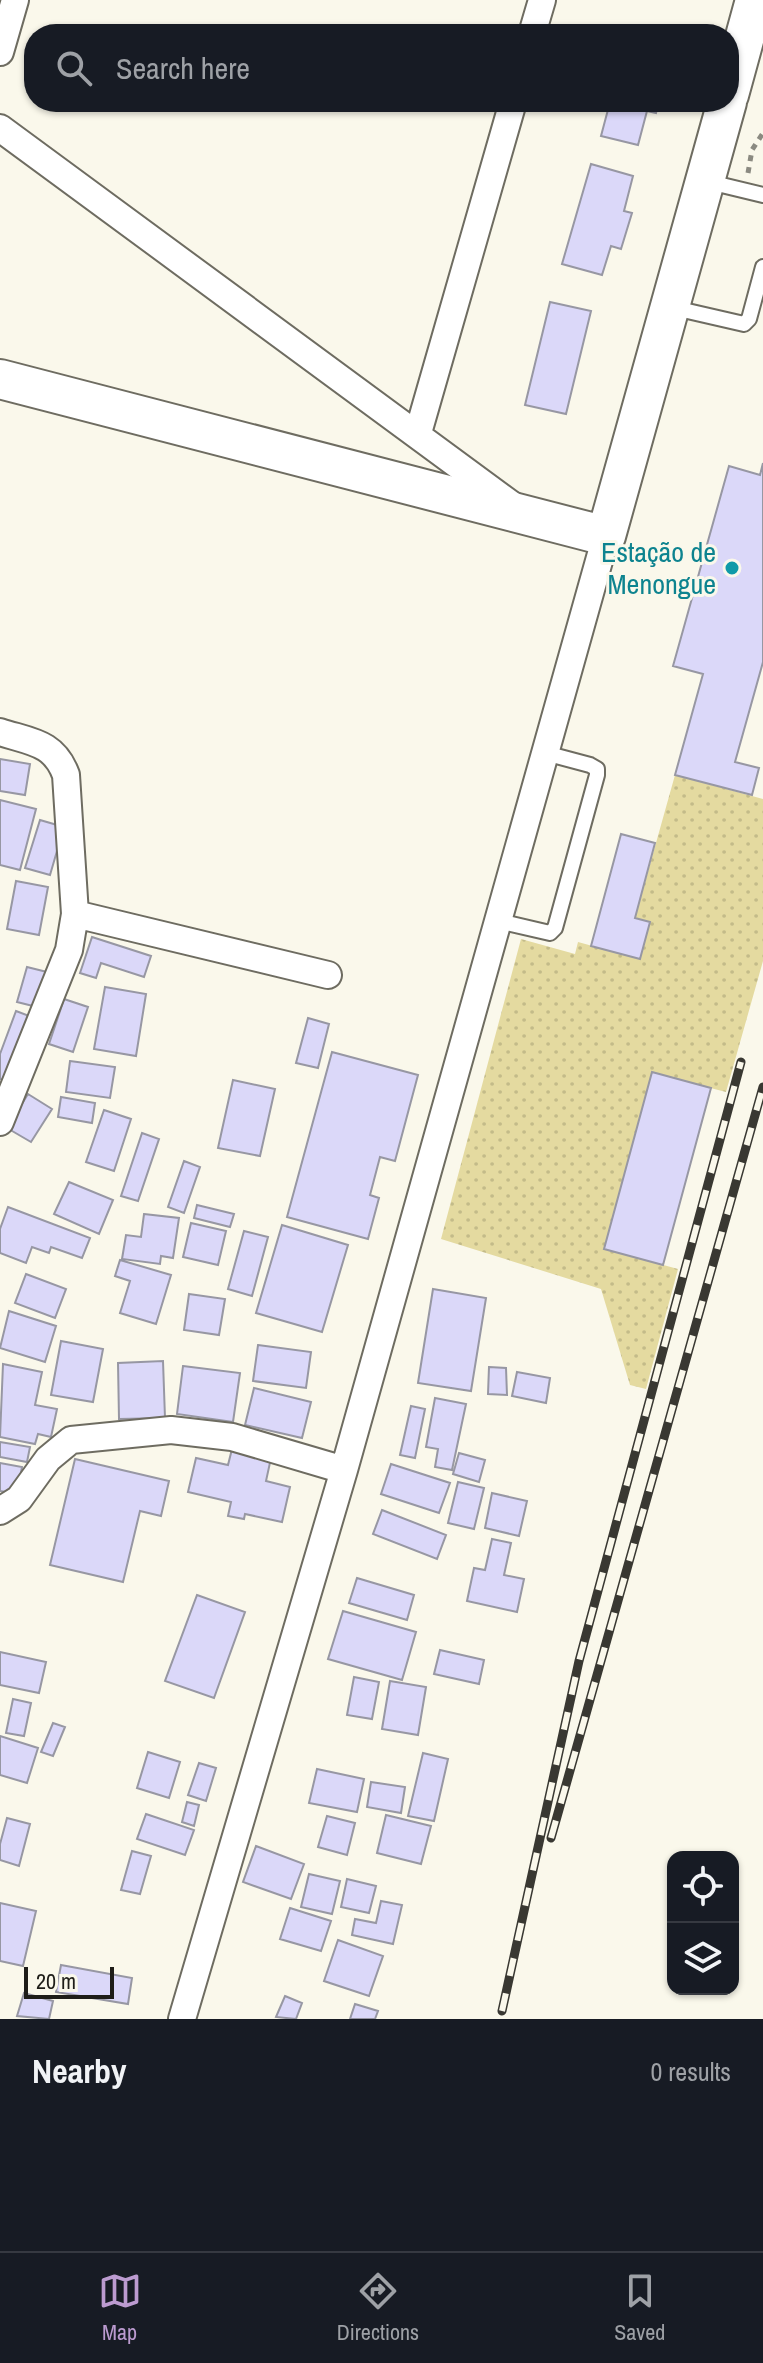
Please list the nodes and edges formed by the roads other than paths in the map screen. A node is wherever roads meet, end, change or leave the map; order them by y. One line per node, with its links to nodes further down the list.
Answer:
1 (15, 0): 5 (street)
2 (542, 0): 4 (street)
3 (755, 0): 6 (main road)
4 (535, 24)
5 (0, 52)
6 (739, 58)
7 (510, 112): 15 (street)
8 (724, 112): 10 (main road)
9 (0, 128): 15 (street)
10 (705, 181): 11 (lane); 13 (main road)
11 (763, 195)
12 (763, 267): 13 (lane)
13 (670, 307): 17 (main road)
14 (0, 379): 16 (main road)
15 (418, 433): 16 (street)
16 (525, 515): 17 (main road)
17 (606, 536): 19 (street)
18 (0, 732): 20 (street)
19 (545, 753): 21 (street); 21 (lane)
20 (75, 914): 22 (street); 23 (street)
21 (498, 921): 24 (street)
22 (328, 975)
23 (0, 1122)
24 (344, 1470): 25 (street); 26 (street)
25 (0, 1511)
26 (182, 2019)

